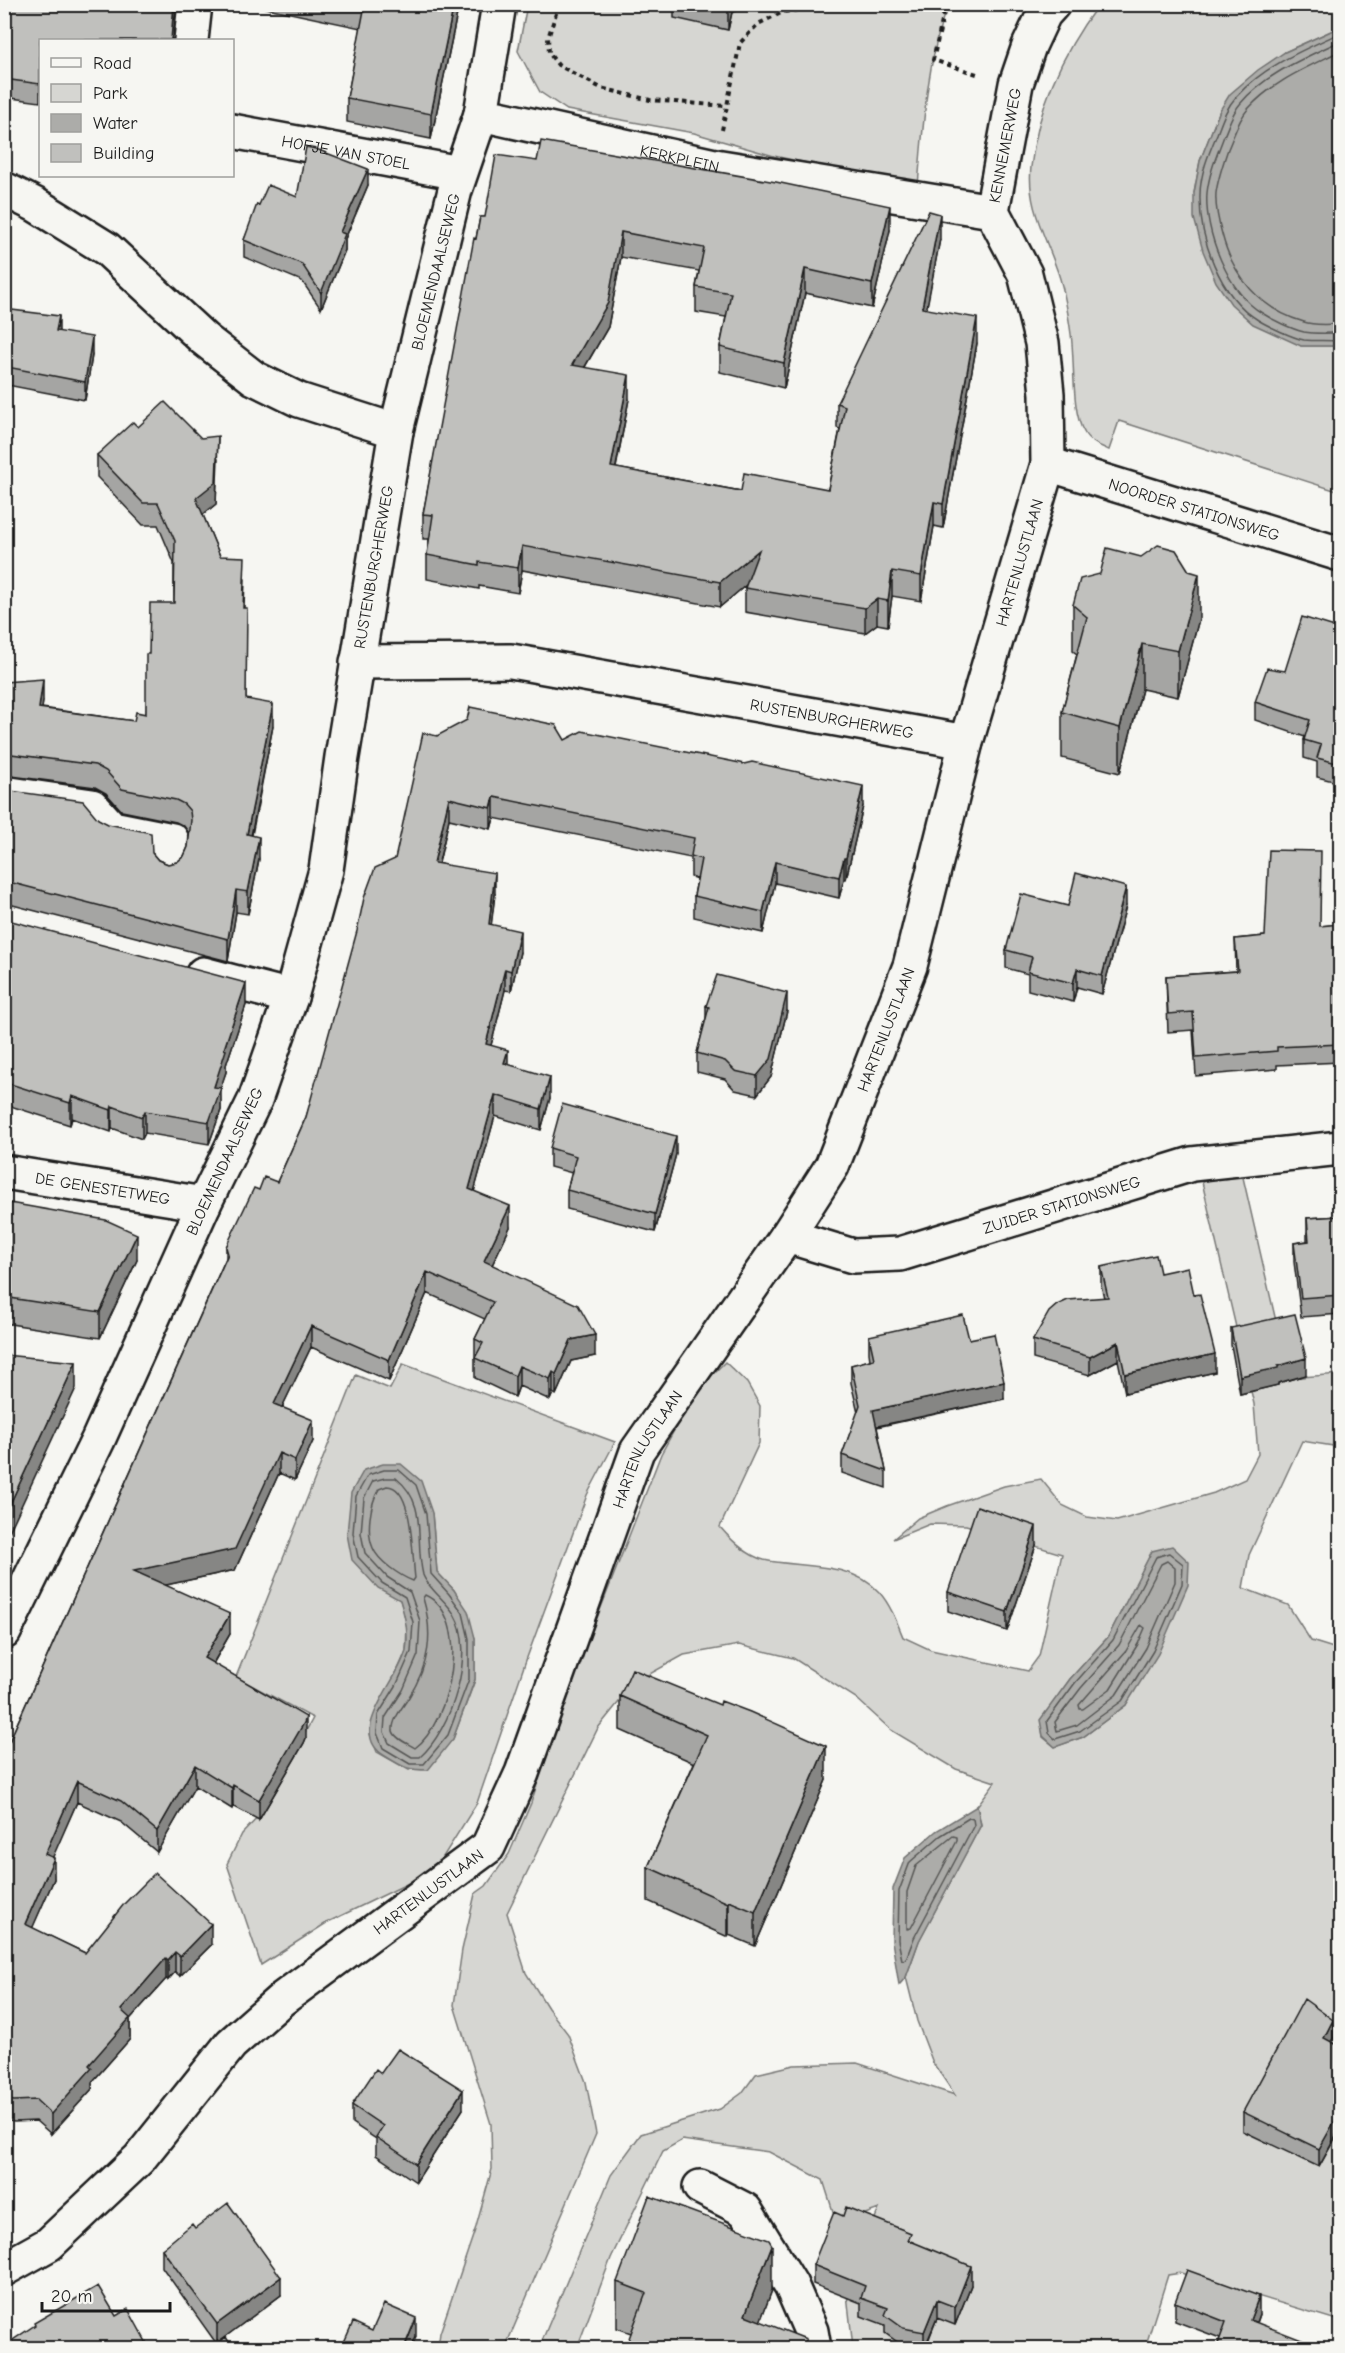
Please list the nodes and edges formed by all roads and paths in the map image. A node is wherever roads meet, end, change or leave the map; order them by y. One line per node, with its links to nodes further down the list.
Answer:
1 (195, 4): 7 (street)
2 (500, 4): 10 (street)
3 (559, 4): 9 (path)
4 (816, 4): 9 (path)
5 (946, 4): 8 (path)
6 (1053, 4): 8 (street, KENNEMERWEG)
7 (191, 39)
8 (1016, 84): 15 (street, KENNEMERWEG)
9 (726, 106): 12 (path)
10 (481, 114): 12 (street, KERKPLEIN); 13 (street, BLOEMENDAALSEWEG)
11 (234, 131): 13 (street, HOFJE VAN STOEL)
12 (715, 166): 15 (street, KERKPLEIN)
13 (460, 173): 16 (street, BLOEMENDAALSEWEG)
14 (4, 189): 16 (street)
15 (992, 211): 17 (street, KENNEMERWEG)
16 (396, 431): 19 (street, RUSTENBURGHERWEG)
17 (1048, 465): 18 (street, NOORDER STATIONSWEG); 20 (street, HARTENLUSTLAAN)
18 (1341, 554)
19 (357, 662): 20 (street, RUSTENBURGHERWEG); 24 (street, BLOEMENDAALSEWEG)
20 (966, 742): 28 (street, HARTENLUSTLAAN)
21 (4, 793): 22 (street)
22 (169, 867)
23 (177, 967): 24 (street)
24 (291, 998): 27 (street, BLOEMENDAALSEWEG)
25 (1341, 1148): 28 (street, ZUIDER STATIONSWEG)
26 (4, 1172): 27 (street, DE GENESTETWEG)
27 (204, 1204): 29 (street, BLOEMENDAALSEWEG)
28 (787, 1236): 31 (street, HARTENLUSTLAAN)
29 (4, 1632)
30 (700, 2187): 32 (street)
31 (4, 2269)
32 (814, 2349)

